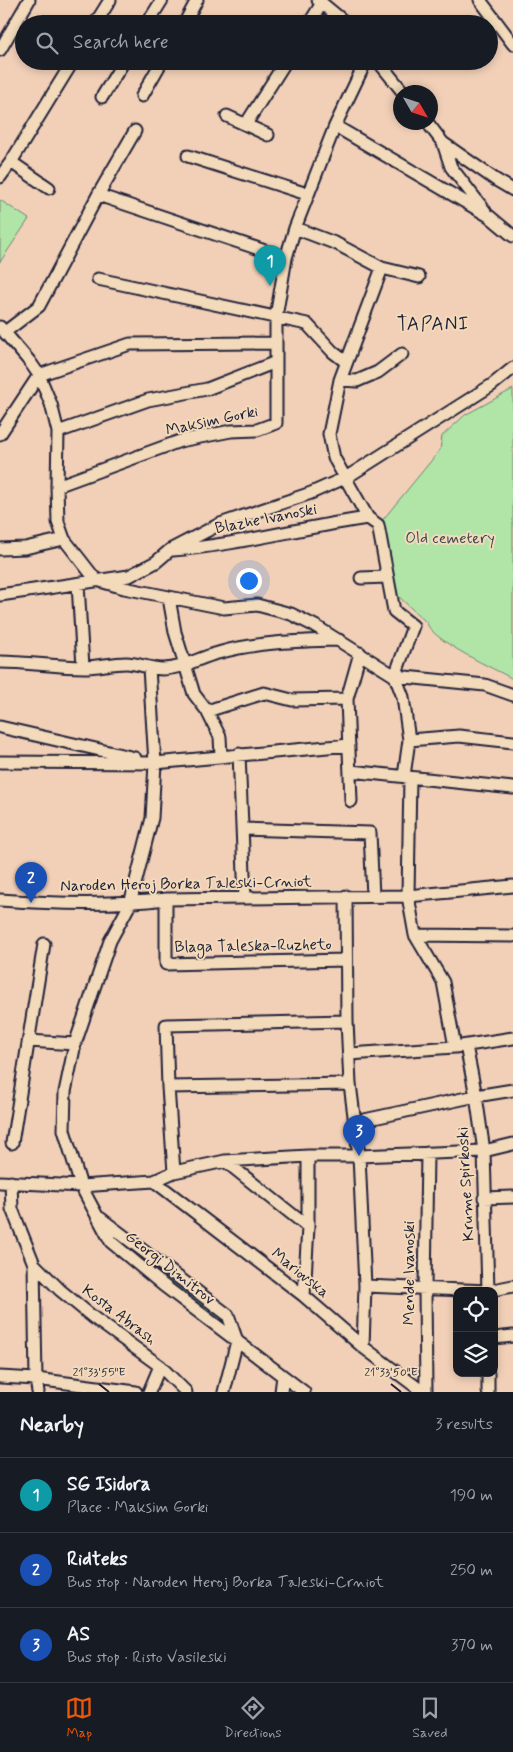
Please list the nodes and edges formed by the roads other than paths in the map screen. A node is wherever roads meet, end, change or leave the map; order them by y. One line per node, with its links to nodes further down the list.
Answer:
1 (29, 0): 7 (street)
2 (110, 0): 8 (street)
3 (162, 0): 9 (street)
4 (197, 0): 10 (street)
5 (480, 0): 13 (street)
6 (320, 1): 11 (street); 12 (street)
7 (20, 15)
8 (101, 15)
9 (153, 15)
10 (189, 15)
11 (313, 15)
12 (336, 15)
13 (491, 15)
14 (15, 24): 17 (street)
15 (498, 24): 16 (street)
16 (513, 44)
17 (0, 50)
18 (67, 70): 35 (street)
19 (118, 70): 26 (street)
20 (157, 70): 25 (street)
21 (280, 70): 28 (street)
22 (362, 70): 29 (street, Maksim Gorki)
23 (385, 70): 24 (street)
24 (397, 85)
25 (142, 96)
26 (102, 97)
27 (227, 116): 28 (street)
28 (246, 124): 32 (street)
29 (334, 126): 40 (street, Maksim Gorki); 41 (street)
30 (433, 130): 33 (street)
31 (135, 131): 39 (street)
32 (268, 135)
33 (443, 143): 38 (street); 41 (street)
34 (188, 156): 40 (street)
35 (11, 162): 36 (street); 37 (street)
36 (0, 177)
37 (49, 188)
38 (513, 190)
39 (98, 194): 44 (street); 49 (street)
40 (307, 194): 42 (street, Maksim Gorki)
41 (489, 216): 43 (street)
42 (295, 228): 44 (street, Maksim Gorki); 45 (street)
43 (513, 236)
44 (286, 258): 48 (street, Maksim Gorki)
45 (382, 268): 46 (street); 53 (street)
46 (419, 277)
47 (98, 279): 48 (street)
48 (276, 317): 50 (street, Maksim Gorki); 53 (street)
49 (3, 330): 55 (street)
50 (276, 343): 52 (street, Maksim Gorki); 55 (street)
51 (402, 354): 56 (street)
52 (276, 362): 57 (street); 60 (street, Maksim Gorki)
53 (346, 362): 56 (street)
54 (513, 368): 59 (street, Blazhe Ivanoski)
55 (39, 375): 57 (street); 58 (street)
56 (340, 380): 59 (street)
57 (58, 432): 60 (street)
58 (0, 434)
59 (347, 477): 61 (street); 64 (street, Blazhe Ivanoski)
60 (57, 486): 62 (street)
61 (368, 518): 64 (street, Blazhe Ivanoski); 66 (street)
62 (64, 538): 63 (street); 67 (street)
63 (0, 549)
64 (170, 550): 67 (street, Blazhe Ivanoski)
65 (361, 578): 66 (street)
66 (388, 578): 77 (street)
67 (96, 580): 68 (street, Blazhe Ivanoski); 70 (street)
68 (78, 584): 69 (street, Blazhe Ivanoski); 75 (street)
69 (0, 595)
70 (169, 598): 71 (street); 74 (street)
71 (339, 640): 72 (street); 74 (street)
72 (360, 653): 77 (street); 79 (street)
73 (0, 662): 75 (street)
74 (186, 666): 76 (street); 80 (street)
75 (83, 667): 76 (street)
76 (149, 668): 88 (street, Georgi Dimitrov)
77 (395, 676): 78 (street); 82 (street, Krume Spirkoski)
78 (513, 695)
79 (347, 699): 80 (street); 84 (street)
80 (207, 711): 86 (street)
81 (0, 727): 88 (street)
82 (409, 740): 83 (street); 90 (street, Krume Spirkoski)
83 (513, 742)
84 (349, 745): 85 (street); 89 (street)
85 (240, 754): 86 (street); 93 (street)
86 (222, 756): 88 (street)
87 (0, 762): 88 (street)
88 (155, 763): 101 (street, Georgi Dimitrov)
89 (350, 771): 90 (street); 92 (street)
90 (407, 777): 91 (street); 97 (street, Krume Spirkoski)
91 (513, 788)
92 (351, 801)
93 (242, 829): 96 (street); 99 (street)
94 (513, 886): 97 (street, Naroden Heroj Borka Taleski-Crniot)
95 (346, 896): 96 (street, Naroden Heroj Borka Taleski-Crniot); 99 (street, Naroden Heroj Borka Taleski-Crniot); 105 (street, Blaga Taleska-Ruzheto)
96 (372, 896): 97 (street, Naroden Heroj Borka Taleski-Crniot)
97 (408, 896): 102 (street, Krume Spirkoski)
98 (166, 898): 99 (street, Naroden Heroj Borka Taleski-Crniot); 101 (street, Naroden Heroj Borka Taleski-Crniot); 105 (street, Blaga Taleska-Ruzheto)
99 (246, 898)
100 (0, 900): 101 (street, Naroden Heroj Borka Taleski-Crniot)
101 (130, 904): 109 (street, Georgi Dimitrov)
102 (415, 935): 103 (street); 110 (street, Krume Spirkoski)
103 (513, 936)
104 (44, 944): 108 (street)
105 (346, 960): 106 (street, Blaga Taleska-Ruzheto)
106 (347, 1021): 111 (street, Blaga Taleska-Ruzheto); 113 (street)
107 (513, 1038): 110 (street)
108 (29, 1041): 109 (street); 117 (street)
109 (75, 1044): 128 (street, Georgi Dimitrov)
110 (460, 1047): 111 (street); 115 (street, Krume Spirkoski)
111 (349, 1054): 112 (street, Blaga Taleska-Ruzheto)
112 (350, 1084): 113 (street); 116 (street, Blaga Taleska-Ruzheto)
113 (168, 1088): 125 (street)
114 (513, 1090): 115 (street)
115 (476, 1096): 116 (street); 119 (street, Krume Spirkoski)
116 (354, 1122): 123 (street, Blaga Taleska-Ruzheto)
117 (12, 1143)
118 (513, 1144): 119 (street)
119 (484, 1151): 120 (street); 121 (street); 129 (street, Krume Spirkoski)
120 (513, 1151)
121 (427, 1153): 123 (street); 137 (street, Mende Ivanoski)
122 (308, 1156): 123 (street); 124 (street); 131 (street)
123 (359, 1156): 133 (street, Blaga Taleska-Ruzheto)
124 (225, 1162): 125 (street); 131 (street)
125 (174, 1172): 126 (street)
126 (154, 1181): 128 (street); 139 (street, Mariovska)
127 (6, 1182): 128 (street); 132 (street, Kosta Abrash)
128 (82, 1186): 142 (street, Georgi Dimitrov)
129 (484, 1198): 130 (street); 135 (street, Krume Spirkoski)
130 (513, 1198)
131 (308, 1227): 139 (street)
132 (34, 1264): 144 (street, Kosta Abrash); 148 (street, Kosta Abrash)
133 (365, 1286): 137 (street); 143 (street, Blaga Taleska-Ruzheto)
134 (513, 1286): 136 (street)
135 (488, 1287)
136 (498, 1289)
137 (425, 1290): 138 (street); 156 (street, Mende Ivanoski)
138 (453, 1290)
139 (304, 1296): 143 (street, Mariovska)
140 (513, 1336): 141 (street)
141 (498, 1338)
142 (237, 1341): 145 (street, Georgi Dimitrov); 153 (street)
143 (363, 1347): 156 (street, Mariovska)
144 (160, 1366): 151 (street); 152 (street, Kosta Abrash)
145 (283, 1376): 154 (street); 155 (street, Georgi Dimitrov)
146 (0, 1377): 148 (street)
147 (488, 1377): 157 (street)
148 (36, 1379): 149 (street, Kosta Abrash); 150 (street)
149 (38, 1392)
150 (136, 1392)
151 (149, 1392)
152 (186, 1392)
153 (224, 1392)
154 (281, 1392)
155 (304, 1392)
156 (425, 1392)
157 (488, 1392)

